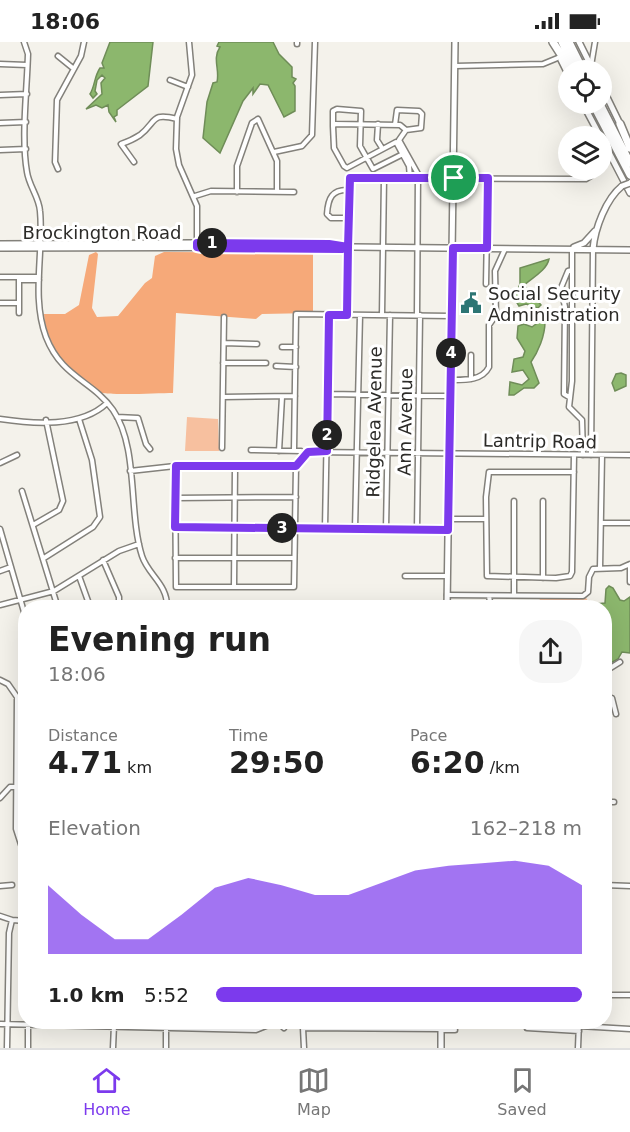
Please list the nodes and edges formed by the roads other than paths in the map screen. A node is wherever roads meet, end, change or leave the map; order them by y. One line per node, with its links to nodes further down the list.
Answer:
1 (24, 42): 20 (street)
2 (84, 42): 22 (street)
3 (189, 42): 24 (street)
4 (315, 42): 45 (street)
5 (455, 42): 21 (main road)
6 (552, 42): 12 (main road); 14 (highway)
7 (562, 42): 15 (highway)
8 (569, 42): 16 (highway)
9 (579, 42): 17 (main road)
10 (595, 42): 18 (street)
11 (58, 56): 22 (street)
12 (560, 57): 13 (main road); 21 (street)
13 (561, 60)
14 (564, 60)
15 (571, 60)
16 (578, 60)
17 (588, 60)
18 (593, 60)
19 (0, 64): 20 (street)
20 (27, 65): 25 (street)
21 (455, 66): 57 (main road)
22 (74, 69): 52 (street)
23 (170, 80): 24 (street)
24 (188, 87): 30 (street)
25 (27, 94): 26 (street); 31 (street)
26 (0, 95)
27 (612, 108): 35 (main road)
28 (598, 114): 53 (highway)
29 (605, 114): 50 (highway)
30 (177, 119): 49 (street); 66 (street)
31 (27, 122): 32 (street); 43 (street)
32 (0, 123)
33 (361, 124): 34 (street); 37 (street); 37 (street); 47 (street)
34 (378, 124): 36 (street); 41 (street)
35 (620, 124): 40 (main road); 42 (highway)
36 (395, 125): 38 (street); 38 (street)
37 (333, 126): 47 (street)
38 (406, 130): 39 (street)
39 (398, 141): 41 (street); 46 (street)
40 (630, 143)
41 (382, 148): 47 (street)
42 (630, 148)
43 (26, 149): 44 (street); 71 (street)
44 (0, 150)
45 (274, 152): 62 (street); 63 (street)
46 (404, 153): 47 (street); 51 (street)
47 (366, 157)
48 (612, 159): 65 (main road)
49 (134, 162)
50 (630, 163)
51 (412, 168): 55 (street); 56 (street)
52 (58, 170)
53 (630, 175)
54 (384, 178): 55 (street); 61 (street); 73 (street)
55 (410, 178): 56 (street)
56 (418, 178): 57 (street); 74 (street, Ann Avenue)
57 (454, 178): 58 (street); 75 (main road)
58 (488, 178): 59 (street); 76 (street)
59 (558, 179)
60 (630, 183): 68 (main road, bridge)
61 (349, 190): 67 (street); 67 (street)
62 (237, 192): 63 (street); 66 (street)
63 (277, 192): 64 (street)
64 (294, 192)
65 (630, 193)
66 (195, 196): 69 (street)
67 (349, 218): 72 (street)
68 (597, 229): 78 (main road); 79 (main road)
69 (197, 245): 71 (main road, Brockington Road); 72 (main road, Brockington Road)
70 (0, 246): 71 (main road, Brockington Road)
71 (40, 246): 83 (street)
72 (348, 247): 73 (main road, Brockington Road); 90 (street)
73 (383, 247): 74 (main road, Brockington Road); 92 (street)
74 (418, 247): 75 (main road, Brockington Road); 94 (street, Ann Avenue)
75 (453, 248): 76 (main road, Brockington Road); 97 (main road)
76 (487, 248): 77 (main road, Brockington Road); 85 (street)
77 (506, 248): 78 (main road, Brockington Road); 95 (street)
78 (570, 249): 79 (main road, Brockington Road); 81 (street)
79 (592, 249): 80 (main road, Brockington Road); 138 (street)
80 (630, 249)
81 (572, 270): 96 (street); 118 (street)
82 (0, 277): 84 (street)
83 (39, 278): 84 (street); 119 (street)
84 (19, 279): 87 (street)
85 (486, 284)
86 (0, 303): 87 (street)
87 (19, 303): 88 (street)
88 (19, 313)
89 (329, 315): 90 (street); 102 (street); 110 (street)
90 (347, 315): 91 (street)
91 (360, 315): 92 (street); 111 (street)
92 (382, 315): 93 (street)
93 (390, 315): 94 (street); 113 (street, Ridgelea Avenue)
94 (419, 315): 97 (street); 114 (street, Ann Avenue)
95 (496, 315): 96 (street); 108 (street)
96 (565, 315): 118 (street)
97 (452, 316): 109 (main road)
98 (224, 317): 99 (street)
99 (224, 343): 100 (street); 104 (street)
100 (257, 344)
101 (282, 347): 102 (street)
102 (296, 347): 107 (street)
103 (471, 355): 108 (street)
104 (223, 363): 105 (street); 116 (street)
105 (266, 363)
106 (276, 366): 107 (street)
107 (296, 367): 112 (street)
108 (471, 379): 109 (street)
109 (451, 380): 115 (main road)
110 (328, 394): 111 (street); 129 (street)
111 (358, 395): 113 (street); 130 (street)
112 (295, 396): 117 (street); 127 (street)
113 (388, 396): 114 (street); 131 (street, Ridgelea Avenue)
114 (419, 396): 115 (street); 132 (street, Ann Avenue)
115 (451, 396): 133 (main road)
116 (223, 397): 117 (street); 124 (street)
117 (282, 397): 128 (street)
118 (569, 397): 137 (street)
119 (107, 403): 120 (street); 122 (street)
120 (117, 417): 125 (street); 145 (street)
121 (0, 418): 123 (street)
122 (79, 419): 123 (street); 168 (street)
123 (46, 420): 157 (street)
124 (222, 448)
125 (150, 449)
126 (251, 450): 128 (street)
127 (294, 450): 128 (street); 134 (street)
128 (279, 451)
129 (327, 451): 130 (street, Lantrip Road); 134 (street, Lantrip Road); 161 (street)
130 (357, 452): 131 (street, Lantrip Road); 162 (street)
131 (387, 452): 132 (street, Lantrip Road); 164 (street, Ridgelea Avenue)
132 (418, 453): 133 (street, Lantrip Road); 165 (street, Ann Avenue)
133 (450, 453): 136 (street, Lantrip Road); 153 (main road)
134 (304, 454): 143 (street)
135 (17, 455): 141 (street)
136 (574, 455): 137 (street, Lantrip Road); 146 (street)
137 (583, 455): 138 (street, Lantrip Road)
138 (591, 455): 139 (street, Lantrip Road)
139 (602, 455): 140 (street, Lantrip Road); 155 (street)
140 (630, 455)
141 (0, 463)
142 (176, 466): 144 (street); 145 (street); 150 (street)
143 (296, 466): 144 (street); 149 (street)
144 (235, 467): 148 (street)
145 (130, 471): 167 (street)
146 (573, 472): 154 (street); 183 (street)
147 (22, 491): 157 (street)
148 (235, 497): 149 (street); 150 (street); 159 (street)
149 (296, 497): 160 (street)
150 (175, 498): 158 (street)
151 (514, 501): 182 (street)
152 (543, 501): 183 (street)
153 (448, 519): 154 (street); 166 (main road)
154 (486, 519): 182 (street)
155 (601, 523): 156 (street); 175 (street)
156 (630, 523)
157 (33, 525): 168 (street)
158 (175, 527): 159 (street); 169 (street)
159 (235, 527): 160 (street); 170 (street)
160 (295, 528): 161 (street); 171 (street)
161 (325, 528): 162 (street)
162 (355, 528): 164 (street)
163 (0, 529): 174 (street)
164 (386, 529): 165 (street)
165 (417, 529): 166 (street)
166 (448, 530): 180 (main road)
167 (139, 544): 172 (street); 195 (street)
168 (44, 558): 186 (street)
169 (175, 558): 170 (street); 185 (street)
170 (234, 558): 171 (street); 185 (street)
171 (294, 558): 185 (street)
172 (104, 560): 178 (street); 194 (street)
173 (630, 564): 176 (street); 181 (street)
174 (11, 567): 177 (street); 190 (street)
175 (600, 568): 176 (street); 188 (street)
176 (621, 568): 181 (street)
177 (0, 571)
178 (78, 576): 186 (street); 193 (street)
179 (405, 576): 180 (street)
180 (447, 576): 187 (main road)
181 (629, 576): 184 (street)
182 (514, 578): 183 (street); 188 (street)
183 (543, 578)
184 (630, 582)
185 (234, 587)
186 (54, 591): 191 (street); 192 (street)
187 (447, 595): 189 (street); 196 (main road)
188 (514, 595): 189 (street)
189 (489, 596): 197 (street)
190 (21, 600)
191 (24, 600)
192 (56, 600)
193 (88, 600)
194 (119, 600)
195 (166, 600)
196 (447, 600)
197 (490, 600)
198 (18, 602): 199 (street)
199 (0, 605)
200 (620, 662): 201 (street)
201 (612, 667)
202 (0, 680): 205 (street)
203 (612, 698): 204 (street)
204 (616, 714)
205 (16, 786): 206 (street); 207 (street)
206 (0, 798)
207 (18, 835)
208 (12, 885): 210 (street)
209 (612, 885): 211 (street)
210 (0, 886)
211 (630, 886)
212 (0, 916): 213 (street)
213 (12, 920): 214 (street); 219 (street)
214 (18, 920)
215 (612, 995): 216 (street)
216 (630, 995)
217 (18, 1023): 219 (street)
218 (0, 1024): 219 (street)
219 (7, 1024): 232 (street)
220 (612, 1028): 229 (street)
221 (28, 1029): 233 (street)
222 (114, 1029): 234 (street)
223 (166, 1029): 235 (street)
224 (211, 1029): 225 (street)
225 (259, 1029)
226 (303, 1029): 236 (street)
227 (372, 1029): 230 (street)
228 (579, 1029): 238 (street)
229 (630, 1029)
230 (441, 1030): 231 (street); 237 (main road)
231 (455, 1030)
232 (7, 1048)
233 (28, 1048)
234 (113, 1048)
235 (166, 1048)
236 (303, 1048)
237 (441, 1048)
238 (578, 1048)

